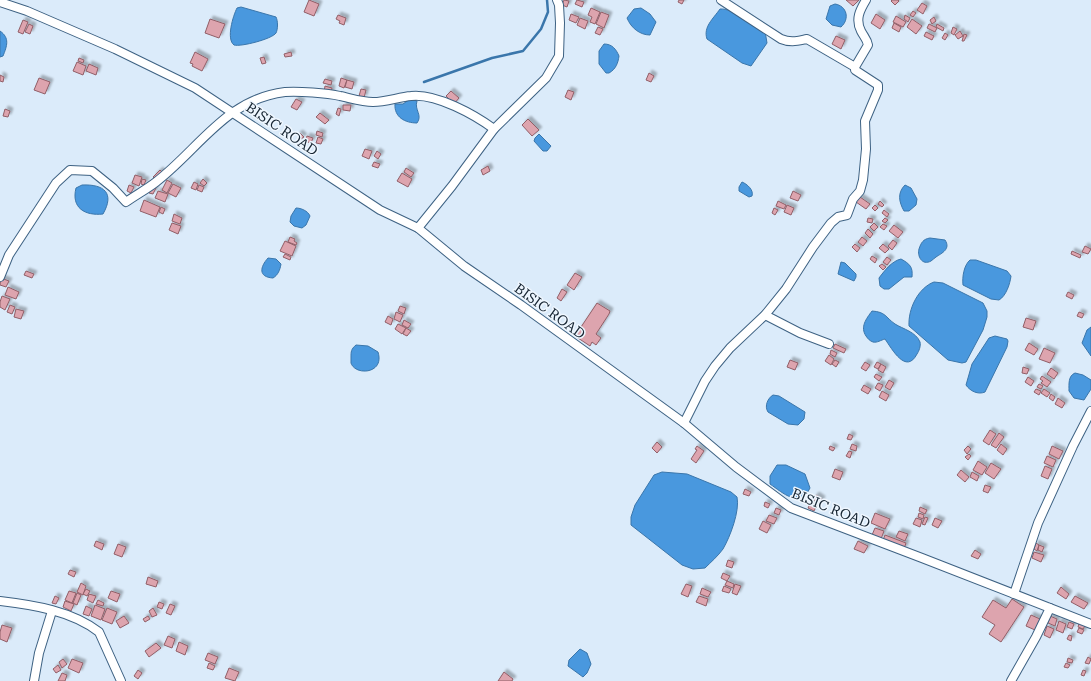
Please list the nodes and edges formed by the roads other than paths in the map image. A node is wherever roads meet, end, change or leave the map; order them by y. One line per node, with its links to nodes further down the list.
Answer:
1 (557, 0): 7 (street)
2 (722, 0): 5 (street)
3 (866, 0): 5 (street)
4 (0, 2): 6 (street, BISIC ROAD)
5 (855, 67): 10 (street)
6 (233, 112): 7 (street); 8 (street, BISIC ROAD); 9 (street)
7 (494, 129): 8 (street)
8 (418, 228): 13 (street, BISIC ROAD)
9 (0, 277)
10 (765, 315): 11 (street); 13 (street)
11 (829, 344)
12 (1091, 411): 14 (street)
13 (684, 424): 14 (street, BISIC ROAD)
14 (1014, 594): 16 (street, BISIC ROAD)
15 (0, 601): 17 (street)
16 (1050, 608): 18 (street, BISIC ROAD); 21 (street)
17 (52, 610): 19 (street); 20 (street)
18 (1091, 624)
19 (34, 681)
20 (121, 681)
21 (1011, 681)

